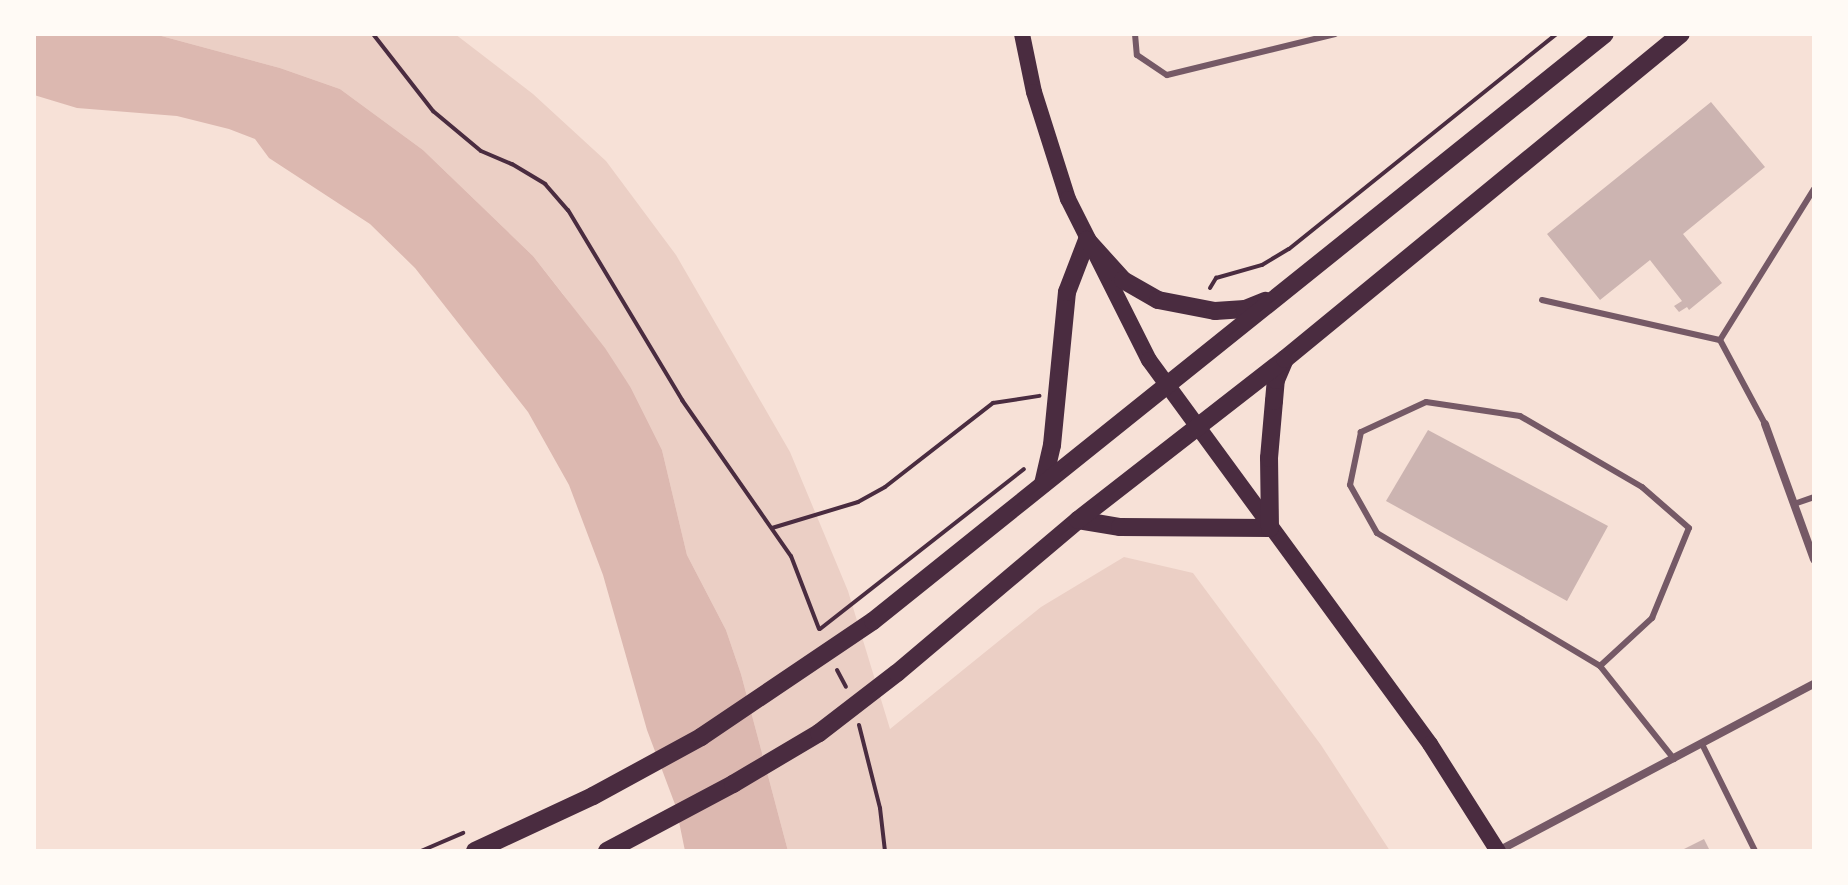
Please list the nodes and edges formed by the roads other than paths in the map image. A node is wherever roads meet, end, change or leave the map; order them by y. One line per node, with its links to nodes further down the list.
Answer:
1 (1022, 34): 9 (main road)
2 (1135, 34): 7 (lane)
3 (1295, 34): 7 (lane)
4 (1335, 34): 7 (lane)
5 (1605, 34): 10 (main road)
6 (1681, 34): 13 (main road)
7 (1296, 44)
8 (1814, 189): 12 (lane)
9 (1087, 240): 10 (main road); 14 (main road); 17 (main road)
10 (1279, 296): 14 (main road)
11 (1542, 300): 12 (lane)
12 (1720, 340): 15 (lane)
13 (1285, 359): 16 (main road); 21 (main road)
14 (1166, 386): 16 (main road); 17 (main road)
15 (1765, 424): 19 (street)
16 (1197, 425): 20 (main road); 21 (main road)
17 (1043, 484): 27 (main road)
18 (1814, 497): 19 (lane)
19 (1794, 504): 22 (street)
20 (1078, 520): 21 (main road); 28 (main road)
21 (1270, 528): 29 (main road)
22 (1814, 559)
23 (1600, 666): 23 (lane); 26 (lane)
24 (1814, 684): 25 (street)
25 (1702, 744): 26 (street); 30 (lane)
26 (1674, 759): 29 (street)
27 (475, 851)
28 (607, 851)
29 (1498, 851)
30 (1755, 851)

